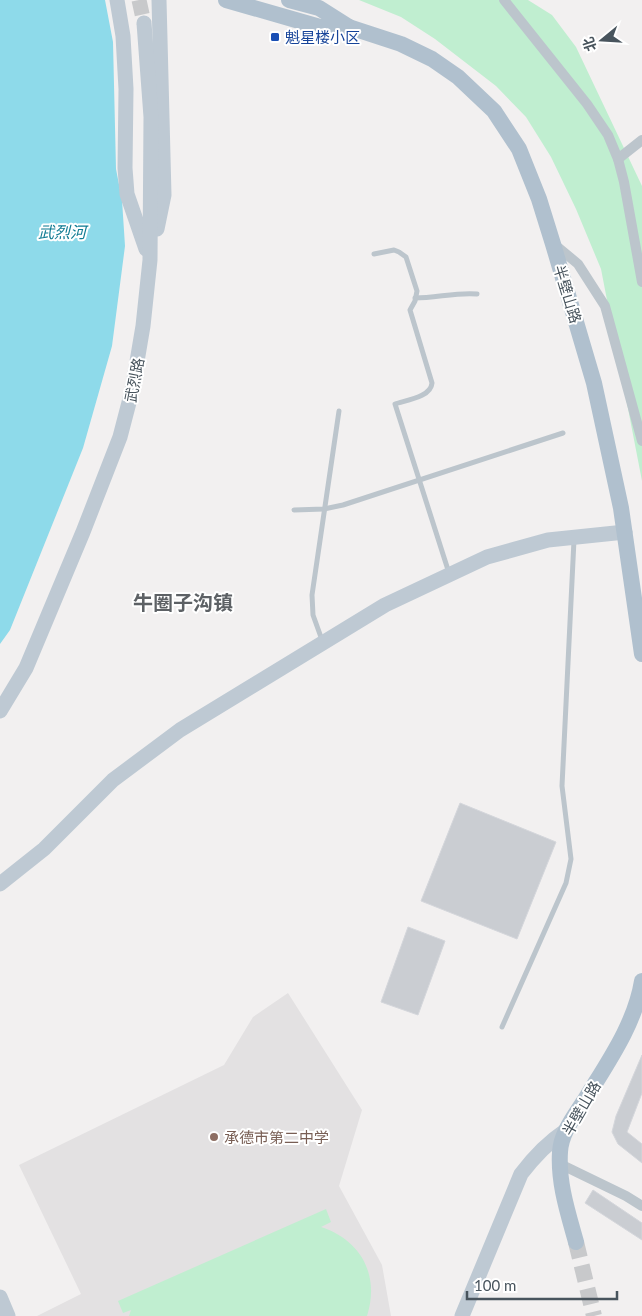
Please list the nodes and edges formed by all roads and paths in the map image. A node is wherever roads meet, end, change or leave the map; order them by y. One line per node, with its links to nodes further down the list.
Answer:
1 (117, 0): 12 (main road)
2 (159, 0): 12 (main road)
3 (226, 0): 7 (main road)
4 (289, 0): 7 (main road)
5 (504, 0): 9 (street)
6 (144, 23): 12 (main road, 武烈路)
7 (349, 27): 10 (main road, 半壁山路)
8 (642, 140): 9 (street)
9 (618, 159): 13 (street)
10 (553, 244): 18 (street); 22 (main road, 半壁山路)
11 (374, 254): 15 (lane)
12 (150, 260): 27 (main road, 武烈路)
13 (642, 282)
14 (477, 294): 15 (lane)
15 (416, 298): 19 (lane)
16 (339, 411): 21 (lane)
17 (563, 433): 19 (lane)
18 (642, 441)
19 (419, 480): 21 (lane); 24 (lane)
20 (294, 510): 21 (lane)
21 (324, 510): 25 (lane)
22 (625, 532): 23 (main road); 26 (main road, 半壁山路)
23 (574, 538): 24 (main road); 30 (lane)
24 (449, 574): 25 (main road)
25 (322, 643): 28 (main road)
26 (642, 654)
27 (0, 711)
28 (0, 884)
29 (642, 981): 31 (main road, 半壁山路)
30 (502, 1027)
31 (565, 1131): 32 (main road, 半壁山路); 37 (main road)
32 (560, 1164): 33 (street); 34 (main road, 半壁山路)
33 (642, 1206)
34 (576, 1242)
35 (0, 1297): 36 (main road)
36 (8, 1316)
37 (462, 1316)

